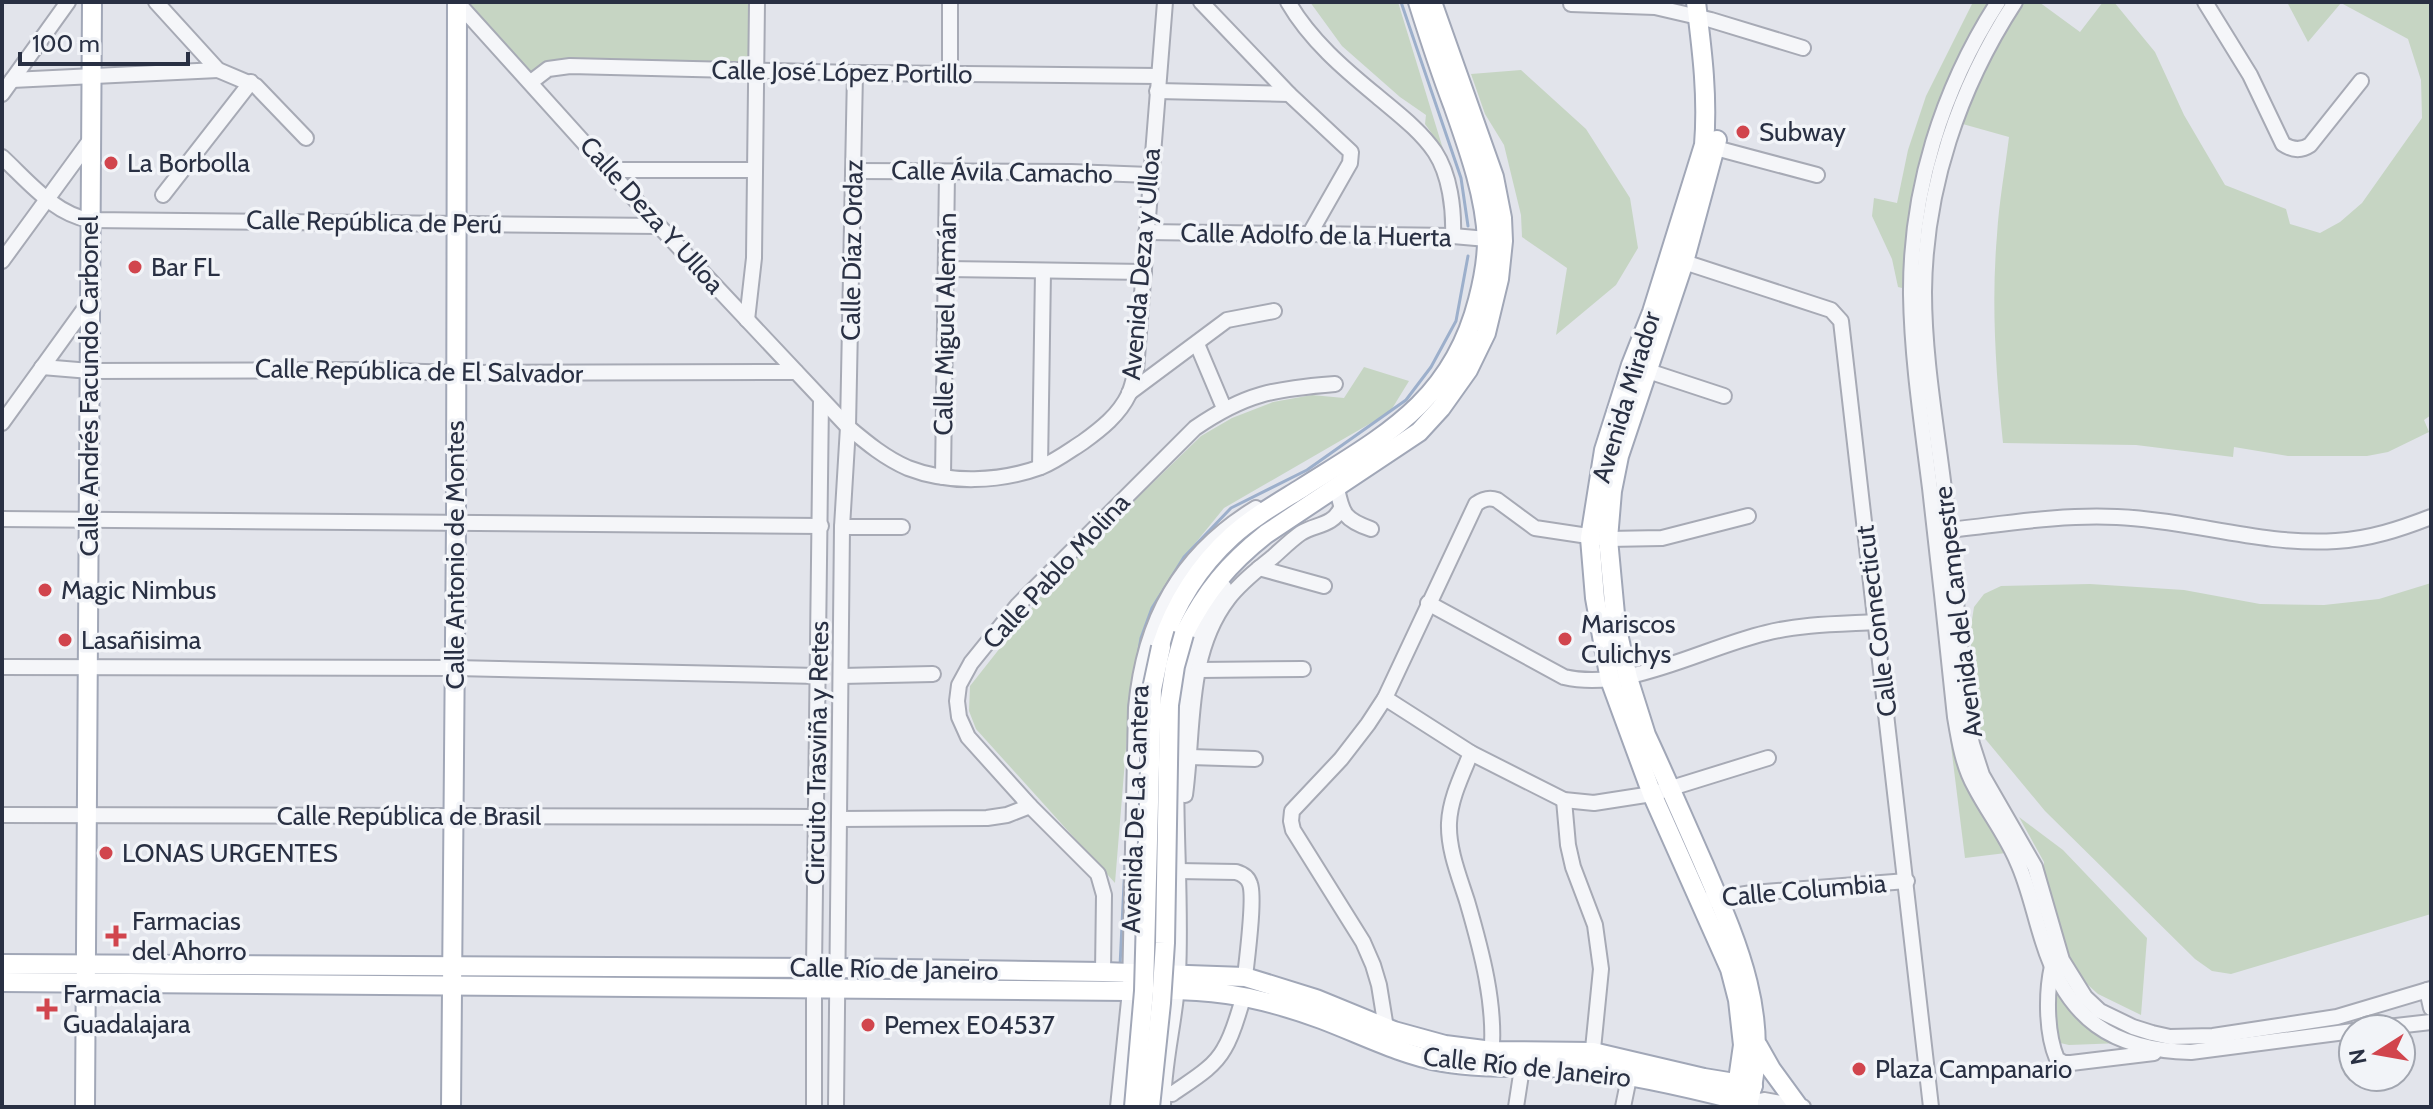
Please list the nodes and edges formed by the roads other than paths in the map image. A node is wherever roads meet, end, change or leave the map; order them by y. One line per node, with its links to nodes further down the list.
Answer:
1 (68, 2): 23 (street)
2 (92, 2): 22 (main road, Calle Andrés Facundo Carbonel)
3 (156, 2): 18 (street)
4 (457, 2): 26 (street, Calle Deza Y Ulloa); 44 (main road, Calle Antonio de Montes)
5 (757, 2): 19 (street)
6 (950, 2): 21 (street)
7 (1165, 2): 27 (street, Avenida Deza y Ulloa)
8 (1201, 2): 29 (street)
9 (1288, 2): 48 (street)
10 (1418, 2): 49 (main road, Avenida De La Cantera)
11 (1432, 2): 68 (main road, Avenida De La Cantera)
12 (1571, 2): 16 (street)
13 (1998, 2): 33 (street, Avenida del Campestre)
14 (2015, 2): 33 (street, Avenida del Campestre)
15 (2205, 2): 24 (street)
16 (1703, 10): 17 (street); 32 (main road, Avenida Mirador)
17 (1803, 48)
18 (218, 70): 22 (street); 25 (street)
19 (756, 70): 20 (street, Calle José López Portillo); 26 (street, Calle José López Portillo); 36 (street)
20 (855, 73): 21 (street, Calle José López Portillo); 37 (street, Calle Díaz Ordaz)
21 (950, 74): 27 (street, Calle José López Portillo)
22 (91, 78): 23 (street); 31 (main road, Calle Andrés Facundo Carbonel)
23 (12, 80): 28 (street)
24 (2361, 81)
25 (251, 82): 30 (street); 41 (street)
26 (531, 82): 35 (street, Calle Deza Y Ulloa)
27 (1157, 84): 29 (street); 39 (street, Avenida Deza y Ulloa)
28 (2, 94)
29 (1289, 94): 47 (street)
30 (306, 138)
31 (91, 139): 42 (street); 43 (main road, Calle Andrés Facundo Carbonel)
32 (1710, 146): 40 (street); 50 (main road, Avenida Mirador)
33 (1938, 152): 87 (street, Avenida del Campestre)
34 (2, 157): 42 (street)
35 (610, 170): 36 (street); 45 (street, Calle Deza Y Ulloa)
36 (754, 170): 57 (street)
37 (853, 171): 38 (street, Calle Ávila Camacho); 71 (street, Calle Díaz Ordaz)
38 (947, 172): 39 (street, Calle Ávila Camacho); 52 (street, Calle Miguel Alemán)
39 (1150, 175): 46 (street, Avenida Deza y Ulloa)
40 (1817, 175)
41 (163, 195)
42 (48, 200): 43 (street); 51 (street)
43 (90, 220): 44 (street, Calle República de Perú); 55 (main road, Calle Andrés Facundo Carbonel)
44 (456, 224): 45 (street, Calle República de Perú); 63 (main road, Calle Antonio de Montes)
45 (659, 226): 57 (street, Calle Deza Y Ulloa)
46 (1146, 232): 47 (street, Calle Adolfo de la Huerta); 54 (street, Avenida Deza y Ulloa)
47 (1309, 235): 48 (street, Calle Adolfo de la Huerta)
48 (1453, 236): 49 (street, Calle Adolfo de la Huerta)
49 (1487, 239): 68 (main road, Avenida De La Cantera)
50 (1676, 259): 60 (main road, Avenida Mirador); 92 (street, Calle Connecticut)
51 (2, 261)
52 (946, 269): 53 (street); 73 (street, Calle Miguel Alemán)
53 (1043, 271): 54 (street); 72 (street)
54 (1144, 272): 65 (street, Avenida Deza y Ulloa)
55 (90, 301): 59 (street); 61 (main road, Calle Andrés Facundo Carbonel)
56 (1274, 311): 58 (street)
57 (747, 320): 62 (street, Calle Deza Y Ulloa)
58 (1197, 344): 65 (street); 69 (street)
59 (42, 367): 61 (street, Calle República de El Salvador); 70 (street)
60 (1639, 368): 66 (street); 88 (main road, Avenida Mirador)
61 (90, 371): 63 (street, Calle República de El Salvador); 80 (main road, Calle Andrés Facundo Carbonel)
62 (796, 372): 63 (street, Calle República de El Salvador); 67 (street, Calle Deza Y Ulloa)
63 (456, 373): 81 (main road, Calle Antonio de Montes)
64 (1335, 384): 69 (street, Calle Pablo Molina)
65 (1129, 393): 72 (street, Avenida Deza y Ulloa)
66 (1724, 396)
67 (821, 399): 71 (street, Calle Deza Y Ulloa); 83 (street, Circuito Trasviña y Retes)
68 (1435, 402): 74 (main road, Avenida De La Cantera); 75 (main road, Avenida De La Cantera)
69 (1224, 408): 110 (street, Calle Pablo Molina)
70 (2, 423)
71 (848, 427): 73 (street, Avenida Deza y Ulloa); 84 (street, Circuito Trasviña y Retes)
72 (1040, 467): 73 (street, Avenida Deza y Ulloa)
73 (943, 477)
74 (1337, 488): 76 (street); 82 (main road, Avenida De La Cantera)
75 (1301, 489): 120 (street, Avenida De La Cantera); 157 (main road, Avenida De La Cantera, bridge)
76 (1341, 508): 86 (street); 89 (street)
77 (1748, 516): 88 (street)
78 (2431, 517): 87 (street)
79 (2, 519): 80 (street)
80 (89, 520): 81 (street); 94 (main road, Calle Andrés Facundo Carbonel)
81 (456, 524): 83 (street); 95 (main road, Calle Antonio de Montes)
82 (1281, 524): 116 (street, Avenida De La Cantera); 158 (main road, Avenida De La Cantera, bridge)
83 (821, 526): 99 (street, Circuito Trasviña y Retes)
84 (842, 527): 85 (street); 100 (street, Circuito Trasviña y Retes)
85 (902, 527)
86 (1371, 529)
87 (1942, 531): 122 (street, Avenida del Campestre)
88 (1599, 539): 91 (street); 101 (main road, Avenida Mirador)
89 (1259, 568): 90 (street); 97 (street)
90 (1324, 586)
91 (1428, 603): 101 (street); 102 (street)
92 (1876, 622): 101 (street); 118 (street, Calle Connecticut)
93 (2, 667): 94 (street)
94 (88, 667): 95 (street); 112 (main road, Calle Andrés Facundo Carbonel)
95 (455, 668): 99 (street); 113 (main road, Calle Antonio de Montes)
96 (1303, 669): 97 (street)
97 (1199, 670): 104 (street)
98 (933, 674): 100 (street)
99 (818, 676): 114 (street, Circuito Trasviña y Retes)
100 (841, 676): 115 (street, Circuito Trasviña y Retes)
101 (1619, 679): 107 (main road, Avenida Mirador); 108 (main road, Avenida Mirador)
102 (1385, 698): 103 (street); 138 (street)
103 (1471, 753): 109 (street); 144 (street)
104 (1190, 757): 106 (street); 116 (street)
105 (1768, 758): 107 (street)
106 (1255, 759)
107 (1671, 788): 108 (street); 119 (main road, Avenida Mirador)
108 (1652, 794): 109 (street); 119 (main road, Avenida Mirador)
109 (1564, 800): 145 (street)
110 (1030, 806): 115 (street); 126 (street, Calle Pablo Molina)
111 (2, 815): 112 (street, Calle República de Brasil)
112 (87, 816): 113 (street, Calle República de Brasil); 127 (main road, Calle Andrés Facundo Carbonel)
113 (454, 816): 114 (street, Calle República de Brasil); 124 (main road, Calle Antonio de Montes)
114 (815, 817): 129 (street, Circuito Trasviña y Retes)
115 (839, 819): 130 (street, Circuito Trasviña y Retes)
116 (1178, 825): 117 (street, Avenida De La Cantera)
117 (1178, 871): 121 (street, Avenida De La Cantera); 128 (street)
118 (1907, 881): 119 (street, Calle Columbia); 163 (street, Calle Connecticut)
119 (1709, 899): 141 (main road, Avenida Mirador)
120 (1132, 906): 121 (street); 133 (street, Avenida De La Cantera)
121 (1179, 912): 131 (street, Avenida De La Cantera)
122 (2049, 941): 125 (street, Avenida del Campestre); 140 (street, Avenida del Campestre)
123 (2, 964): 127 (main road, Calle Río de Janeiro)
124 (451, 965): 127 (main road, Calle Río de Janeiro); 129 (main road, Calle Río de Janeiro); 134 (main road, Calle Antonio de Montes)
125 (2052, 966): 142 (street, Avenida del Campestre); 142 (street, Avenida del Campestre)
126 (1103, 972): 130 (main road, Calle Río de Janeiro); 133 (main road, Calle Río de Janeiro)
127 (86, 974): 132 (main road, Calle Río de Janeiro); 134 (main road, Calle Río de Janeiro); 152 (main road, Calle Andrés Facundo Carbonel)
128 (1245, 977): 131 (main road, Calle Río de Janeiro); 138 (main road, Calle Río de Janeiro)
129 (814, 978): 130 (main road, Calle Río de Janeiro); 134 (main road, Calle Río de Janeiro); 154 (street, Circuito Trasviña y Retes)
130 (837, 978): 133 (main road, Calle Río de Janeiro); 155 (street, Circuito Trasviña y Retes)
131 (1177, 981): 133 (main road, Calle Río de Janeiro); 136 (main road, Calle Río de Janeiro); 143 (street, Avenida De La Cantera)
132 (2, 982)
133 (1130, 982): 146 (street, Avenida De La Cantera)
134 (451, 985): 153 (main road, Calle Antonio de Montes)
135 (2429, 989): 137 (street); 140 (street, Avenida del Campestre)
136 (1244, 996): 144 (main road, Calle Río de Janeiro); 151 (street)
137 (2431, 1008)
138 (1386, 1028): 144 (main road, Calle Río de Janeiro)
139 (2337, 1032): 140 (street, Avenida del Campestre)
140 (2190, 1044): 142 (street, Avenida del Campestre)
141 (1750, 1046): 149 (main road); 150 (main road, Avenida Mirador); 162 (main road)
142 (2167, 1051)
143 (1168, 1055): 146 (street); 151 (street, Avenida De La Cantera)
144 (1491, 1059): 145 (main road, Calle Río de Janeiro); 147 (main road, Calle Río de Janeiro)
145 (1592, 1061): 147 (main road, Calle Río de Janeiro); 148 (main road, Calle Río de Janeiro)
146 (1123, 1065): 156 (street, Avenida De La Cantera)
147 (1522, 1068): 159 (street)
148 (1630, 1069): 149 (main road, Calle Río de Janeiro); 160 (street)
149 (1702, 1084): 150 (main road, Calle Río de Janeiro); 161 (main road)
150 (1746, 1098): 162 (street, Calle Río de Janeiro)
151 (1167, 1101)
152 (85, 1107)
153 (451, 1107)
154 (814, 1107)
155 (836, 1107)
156 (1118, 1107)
157 (1134, 1107)
158 (1150, 1107)
159 (1516, 1107)
160 (1623, 1107)
161 (1715, 1107)
162 (1799, 1107)
163 (1931, 1107)

